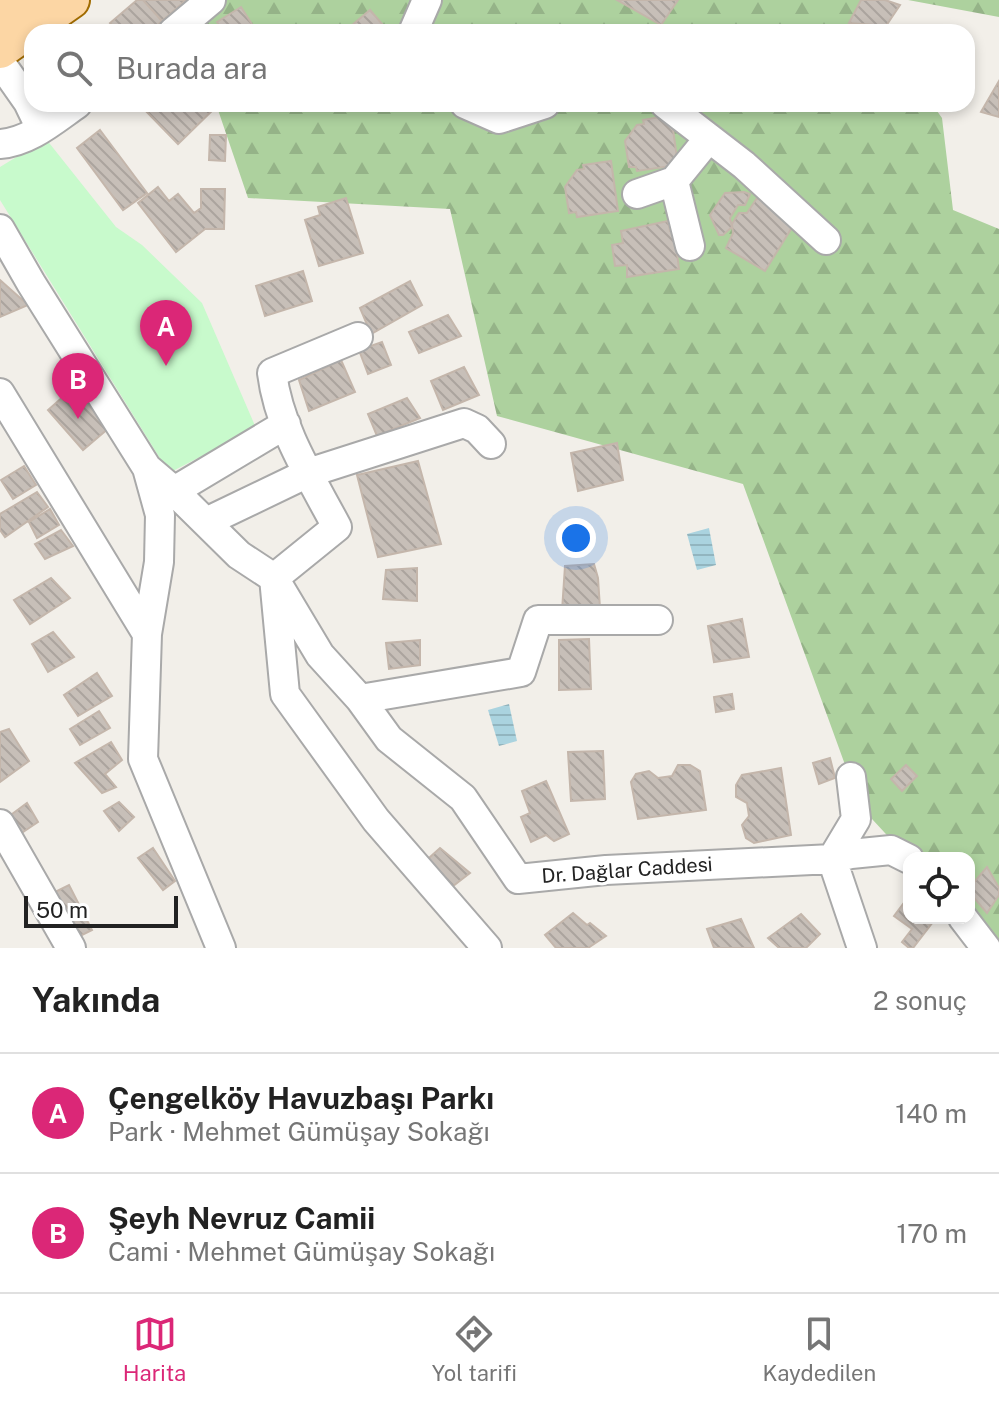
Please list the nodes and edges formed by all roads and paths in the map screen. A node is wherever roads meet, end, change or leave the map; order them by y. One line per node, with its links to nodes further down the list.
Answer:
1 (28, 0): 5 (main road)
2 (71, 0): 6 (main road)
3 (211, 0): 7 (street)
4 (427, 0): 8 (street)
5 (0, 16)
6 (37, 24)
7 (182, 24)
8 (416, 24)
9 (24, 33): 10 (main road)
10 (0, 50)
11 (0, 62): 12 (street)
12 (24, 96)
13 (33, 112): 18 (street)
14 (65, 112): 18 (street)
15 (483, 112): 16 (street)
16 (520, 112)
17 (675, 112): 19 (street)
18 (41, 129): 20 (street)
19 (709, 138): 21 (street); 24 (street)
20 (0, 144)
21 (674, 181): 22 (street); 25 (street)
22 (637, 194)
23 (0, 229): 30 (street)
24 (826, 240)
25 (690, 246)
26 (358, 337): 28 (street)
27 (0, 393): 36 (street)
28 (286, 424): 31 (street); 32 (street)
29 (491, 444): 31 (street)
30 (147, 468): 32 (street, Dr. Dağlar Caddesi); 36 (street)
31 (308, 473): 33 (street); 34 (street)
32 (174, 491): 33 (street, Dr. Dağlar Caddesi)
33 (206, 522): 34 (street, Dr. Dağlar Caddesi)
34 (274, 578): 37 (street, Dr. Dağlar Caddesi); 45 (street)
35 (658, 620): 37 (street)
36 (147, 634): 44 (street)
37 (360, 699): 41 (street, Dr. Dağlar Caddesi)
38 (851, 777): 41 (street)
39 (0, 824): 43 (street)
40 (903, 856): 41 (street, Dr. Dağlar Caddesi)
41 (832, 859): 46 (street)
42 (968, 924): 47 (street)
43 (71, 948)
44 (221, 948)
45 (487, 948)
46 (862, 948)
47 (986, 948)

